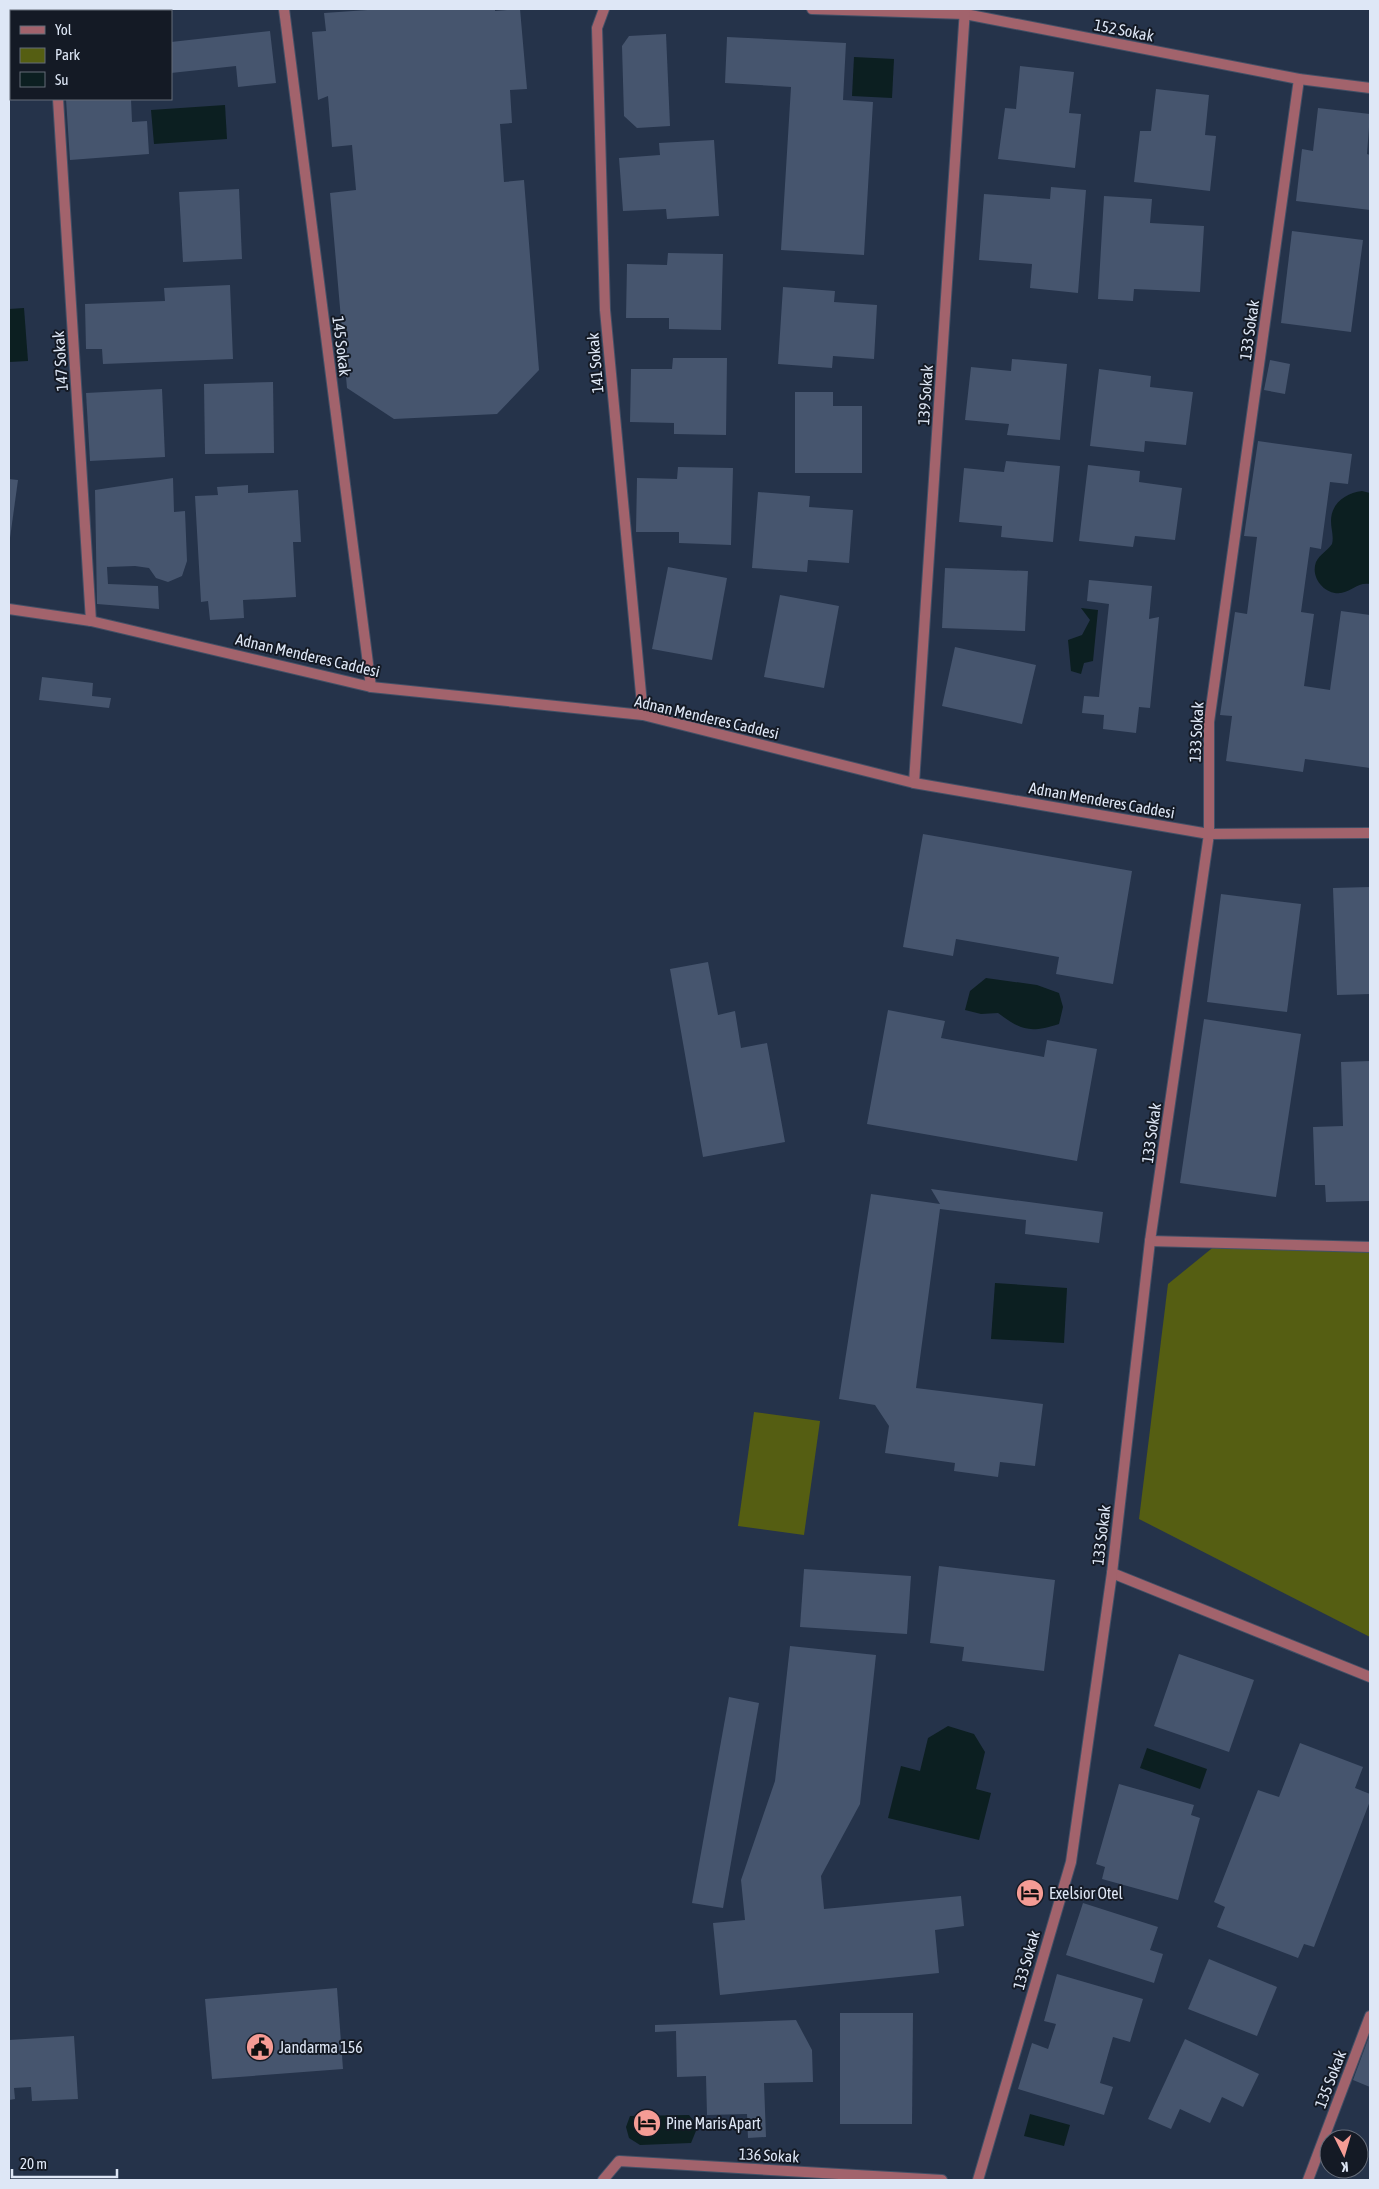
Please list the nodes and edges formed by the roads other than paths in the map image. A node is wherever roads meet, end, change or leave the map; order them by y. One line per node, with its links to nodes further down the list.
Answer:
1 (284, 9): 10 (street, 145 Sokak)
2 (604, 9): 11 (street, 141 Sokak)
3 (812, 9): 4 (street, 152 Sokak)
4 (965, 12): 5 (street, 152 Sokak); 12 (street, 139 Sokak)
5 (1299, 79): 6 (street, 152 Sokak); 14 (street, 133 Sokak)
6 (1370, 88)
7 (58, 100): 9 (street, 147 Sokak)
8 (9, 609): 9 (street, Adnan Menderes Caddesi)
9 (91, 621): 10 (street, Adnan Menderes Caddesi)
10 (371, 687): 11 (street, Adnan Menderes Caddesi)
11 (643, 715): 12 (street, Adnan Menderes Caddesi)
12 (914, 783): 14 (street, Adnan Menderes Caddesi)
13 (1370, 833): 14 (street, Adnan Menderes Caddesi)
14 (1209, 834): 15 (street, 133 Sokak)
15 (1150, 1241): 16 (street); 17 (street, 133 Sokak)
16 (1370, 1247)
17 (1112, 1573): 18 (street); 22 (street, 133 Sokak)
18 (1370, 1677)
19 (1370, 2016): 23 (street, 135 Sokak)
20 (603, 2180): 21 (street, 136 Sokak)
21 (942, 2180)
22 (978, 2180)
23 (1308, 2180)

